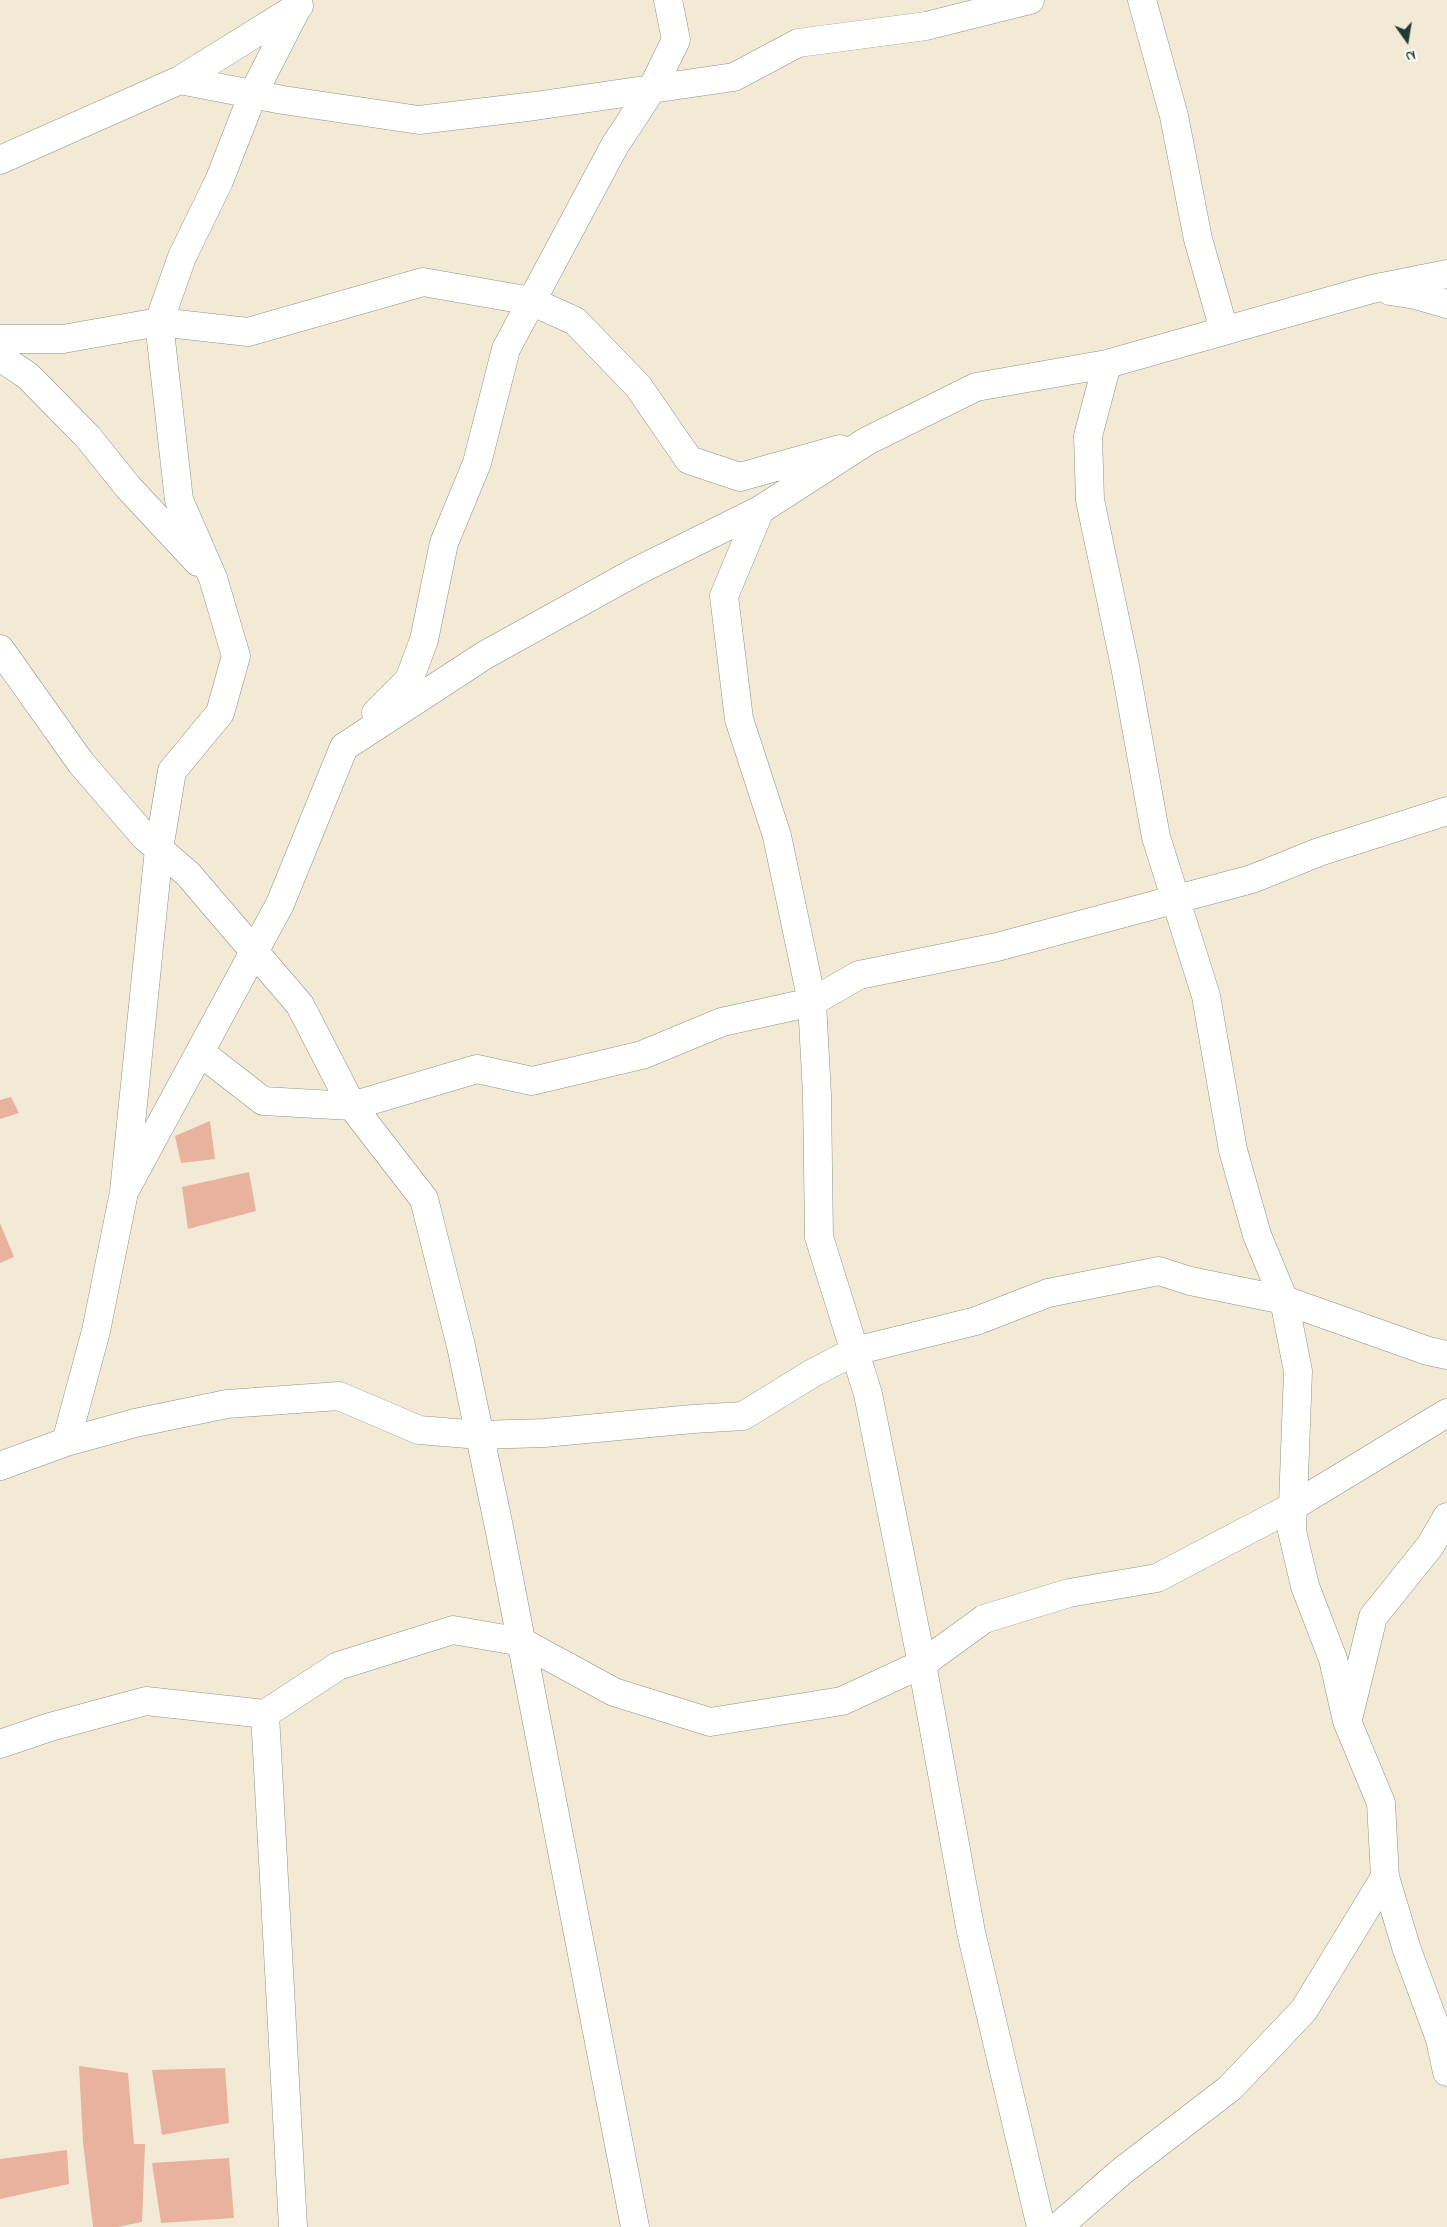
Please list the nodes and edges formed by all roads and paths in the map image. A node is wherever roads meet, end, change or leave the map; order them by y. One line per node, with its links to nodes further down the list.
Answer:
1 (668, 0): 6 (street)
2 (1030, 0): 6 (street)
3 (1142, 0): 14 (street)
4 (305, 3): 5 (street); 7 (street)
5 (180, 80): 7 (street); 8 (street)
6 (652, 89): 7 (street); 11 (street)
7 (253, 94): 13 (street)
8 (0, 160)
9 (1447, 274): 10 (street)
10 (1372, 289): 12 (street); 14 (street)
11 (532, 301): 13 (street); 18 (street); 22 (street)
12 (1447, 304)
13 (159, 322): 15 (street); 20 (street)
14 (1224, 330): 17 (street)
15 (0, 339)
16 (0, 357): 20 (street)
17 (1107, 364): 18 (street); 25 (street)
18 (867, 441): 19 (street)
19 (760, 510): 22 (street); 27 (street)
20 (213, 578): 24 (street)
21 (0, 649): 24 (street)
22 (344, 748): 26 (street)
23 (1447, 811): 25 (street)
24 (159, 849): 26 (street); 30 (street)
25 (1174, 898): 27 (street); 31 (street)
26 (255, 952): 28 (street); 29 (street)
27 (812, 1002): 29 (street); 32 (street)
28 (200, 1052): 29 (street); 30 (street)
29 (352, 1106): 35 (street)
30 (124, 1192): 36 (street)
31 (1284, 1300): 32 (street); 33 (street); 38 (street)
32 (855, 1351): 35 (street); 41 (street)
33 (1447, 1355)
34 (1447, 1413): 38 (street)
35 (480, 1435): 36 (street); 40 (street)
36 (66, 1442): 37 (street)
37 (0, 1466)
38 (1292, 1507): 41 (street); 43 (street)
39 (1447, 1517): 43 (street)
40 (522, 1642): 41 (street); 42 (street); 48 (street)
41 (922, 1664): 49 (street)
42 (265, 1714): 44 (street); 47 (street)
43 (1347, 1721): 45 (street)
44 (0, 1744)
45 (1385, 1878): 46 (street); 50 (street)
46 (1447, 2072)
47 (293, 2227)
48 (634, 2227)
49 (1042, 2227)
50 (1058, 2227)

